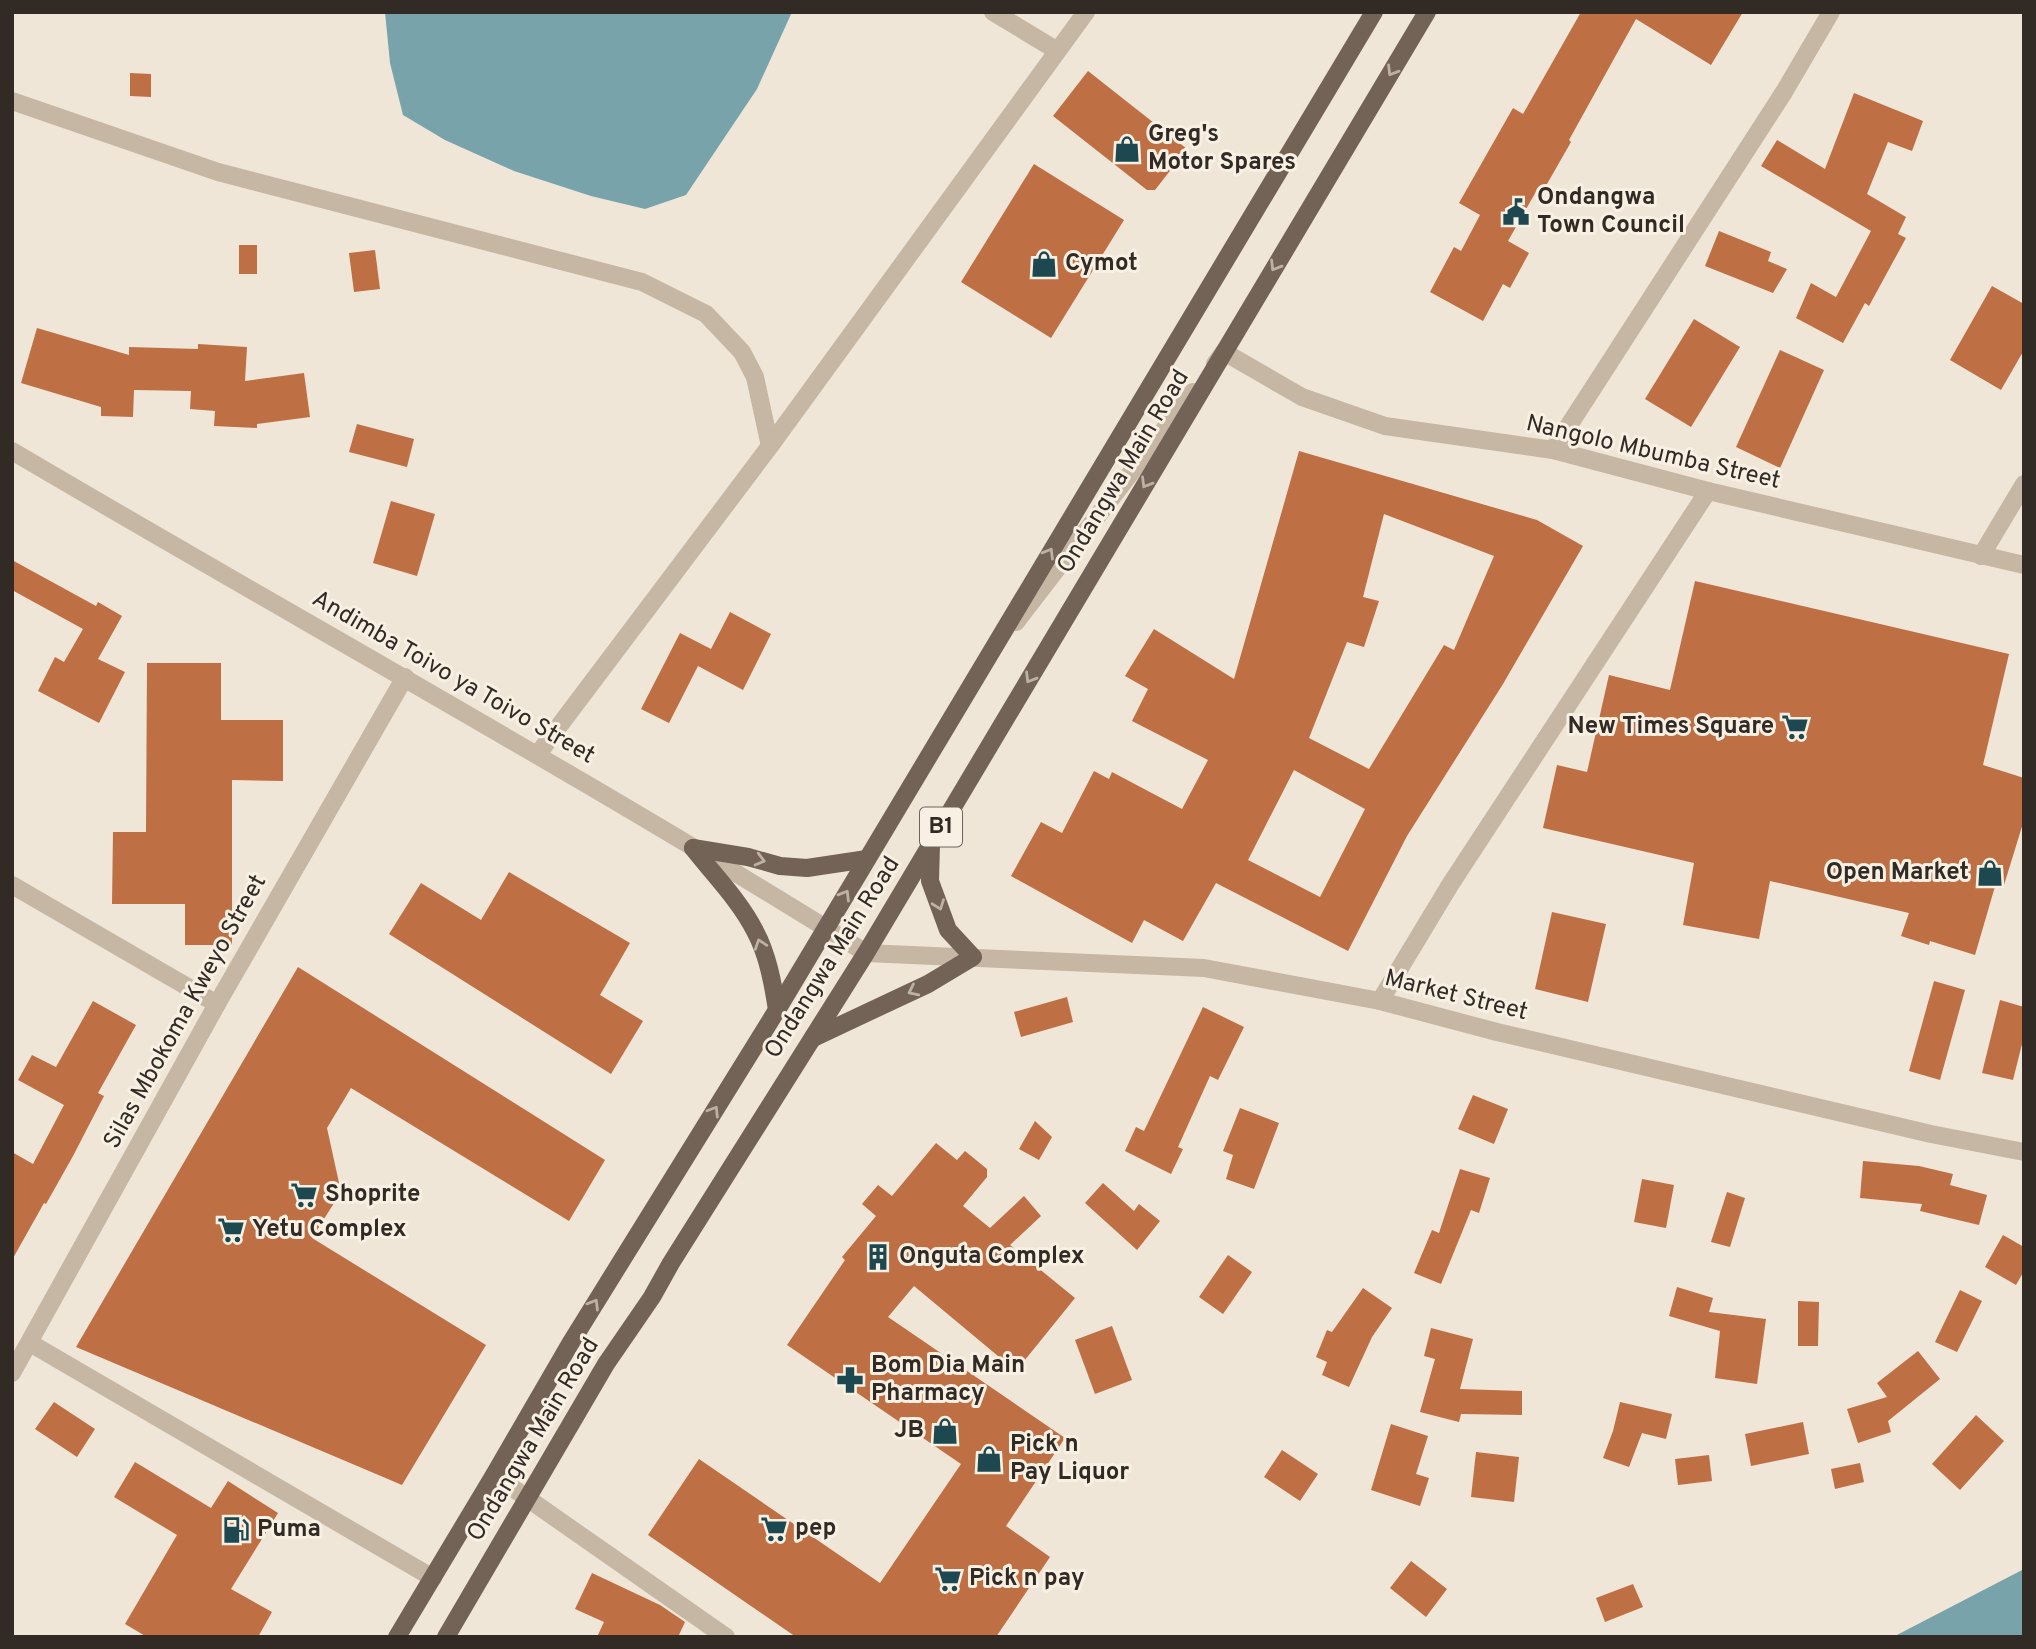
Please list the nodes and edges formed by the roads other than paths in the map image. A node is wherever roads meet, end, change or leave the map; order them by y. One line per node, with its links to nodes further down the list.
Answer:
1 (993, 12): 6 (street)
2 (1086, 12): 6 (street)
3 (1374, 12): 16 (main road, Ondangwa Main Road / B1, one-way to 3)
4 (1427, 12): 8 (main road, Ondangwa Main Road / B1, one-way to 8)
5 (1831, 12): 10 (street)
6 (1056, 50): 9 (street)
7 (12, 100): 9 (street)
8 (1224, 352): 10 (street, Nangolo Mbumba Street); 16 (street); 19 (main road, Ondangwa Main Road / B1, one-way to 19)
9 (769, 446): 18 (street)
10 (1553, 450): 13 (street, Nangolo Mbumba Street)
11 (12, 451): 17 (street, Andimba Toivo ya Toivo Street)
12 (2024, 484): 14 (street)
13 (1708, 491): 14 (street, Nangolo Mbumba Street); 26 (street)
14 (1981, 556): 15 (street, Nangolo Mbumba Street)
15 (2024, 565)
16 (978, 672): 21 (main road, Ondangwa Main Road / B1)
17 (405, 677): 18 (street, Andimba Toivo ya Toivo Street); 27 (street, Silas Mbokoma Kweyo Street)
18 (538, 754): 20 (street, Andimba Toivo ya Toivo Street)
19 (931, 844): 24 (main road, Ondangwa Main Road / B1); 25 (main road, one-way to 25)
20 (693, 848): 21 (main road, one-way to 21); 23 (street, Andimba Toivo ya Toivo Street); 28 (main road, one-way to 20)
21 (867, 859): 23 (main road, Ondangwa Main Road / B1, one-way to 21)
22 (12, 884): 27 (street)
23 (826, 928): 24 (street, Andimba Toivo ya Toivo Street); 28 (main road, Ondangwa Main Road / B1)
24 (866, 953): 25 (street, Market Street); 29 (main road, Ondangwa Main Road / B1)
25 (973, 957): 26 (street, Market Street); 29 (main road, one-way to 29)
26 (1380, 1001): 30 (street, Market Street)
27 (216, 1004): 31 (street, Silas Mbokoma Kweyo Street)
28 (777, 1010): 33 (main road, Ondangwa Main Road / B1, one-way to 28)
29 (813, 1038): 34 (main road, Ondangwa Main Road / B1)
30 (2024, 1152)
31 (30, 1343): 32 (street, Silas Mbokoma Kweyo Street); 35 (street)
32 (12, 1373)
33 (494, 1475): 34 (street); 35 (main road, Ondangwa Main Road / B1)
34 (527, 1499): 37 (main road, Ondangwa Main Road / B1); 38 (street)
35 (433, 1578): 36 (main road, Ondangwa Main Road / B1)
36 (397, 1637)
37 (446, 1637)
38 (726, 1637)

